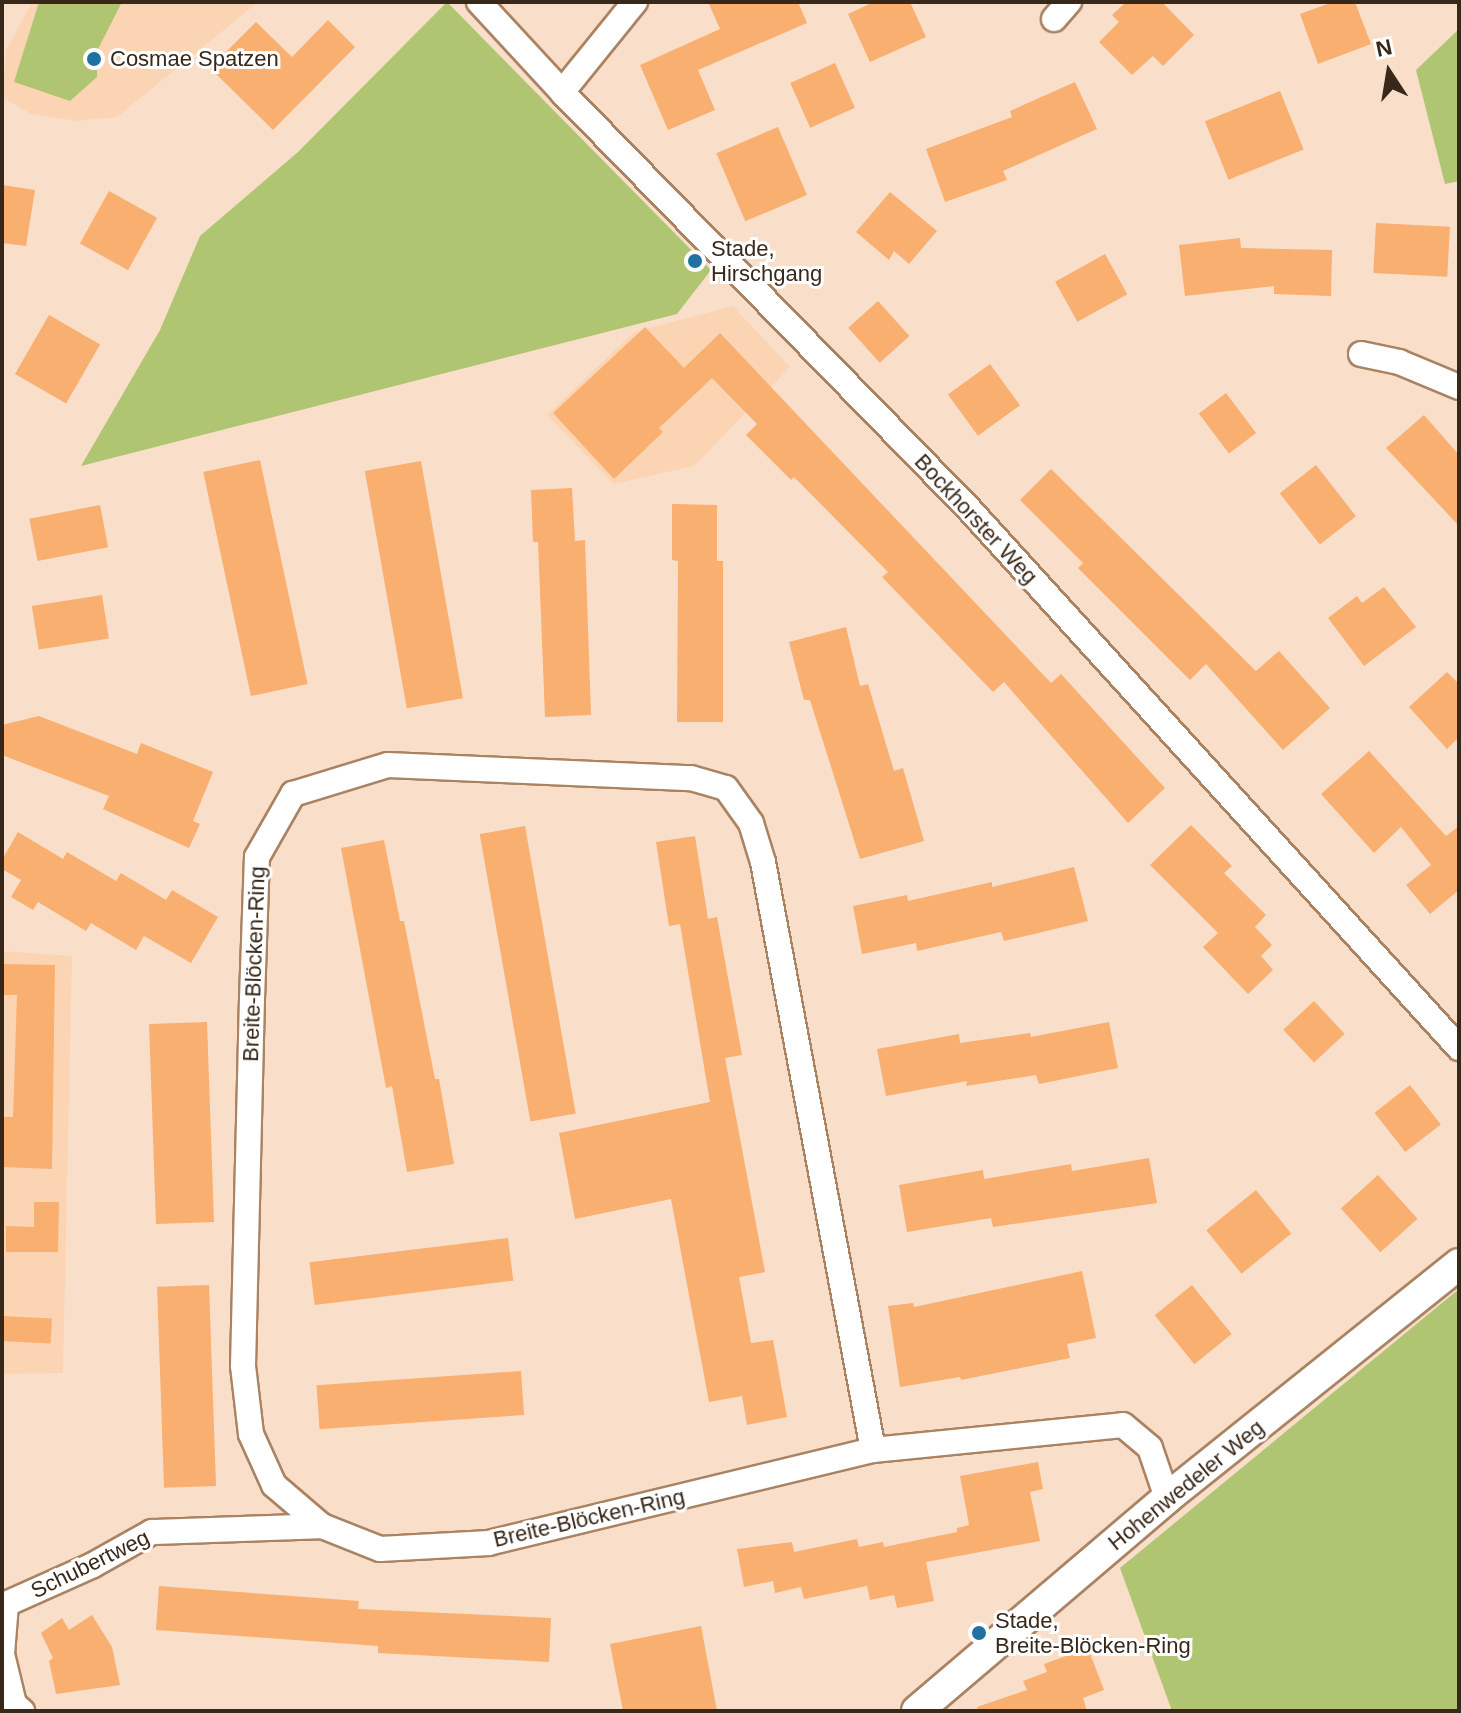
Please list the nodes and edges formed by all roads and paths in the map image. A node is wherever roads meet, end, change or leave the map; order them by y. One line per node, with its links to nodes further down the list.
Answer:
1 (479, 2): 3 (street, Bockhorster Weg)
2 (635, 2): 3 (street)
3 (562, 92): 6 (street, Bockhorster Weg)
4 (1361, 354): 5 (street)
5 (1459, 387)
6 (1459, 1048)
7 (1459, 1264): 9 (street, Hohenwedeler Weg)
8 (873, 1450): 9 (street, Breite-Blöcken-Ring); 10 (street, Breite-Blöcken-Ring); 10 (street, Breite-Blöcken-Ring)
9 (1167, 1498): 13 (street, Hohenwedeler Weg)
10 (322, 1526): 11 (street, Schubertweg)
11 (2, 1654): 12 (street, Schubertweg)
12 (22, 1711)
13 (917, 1711)

